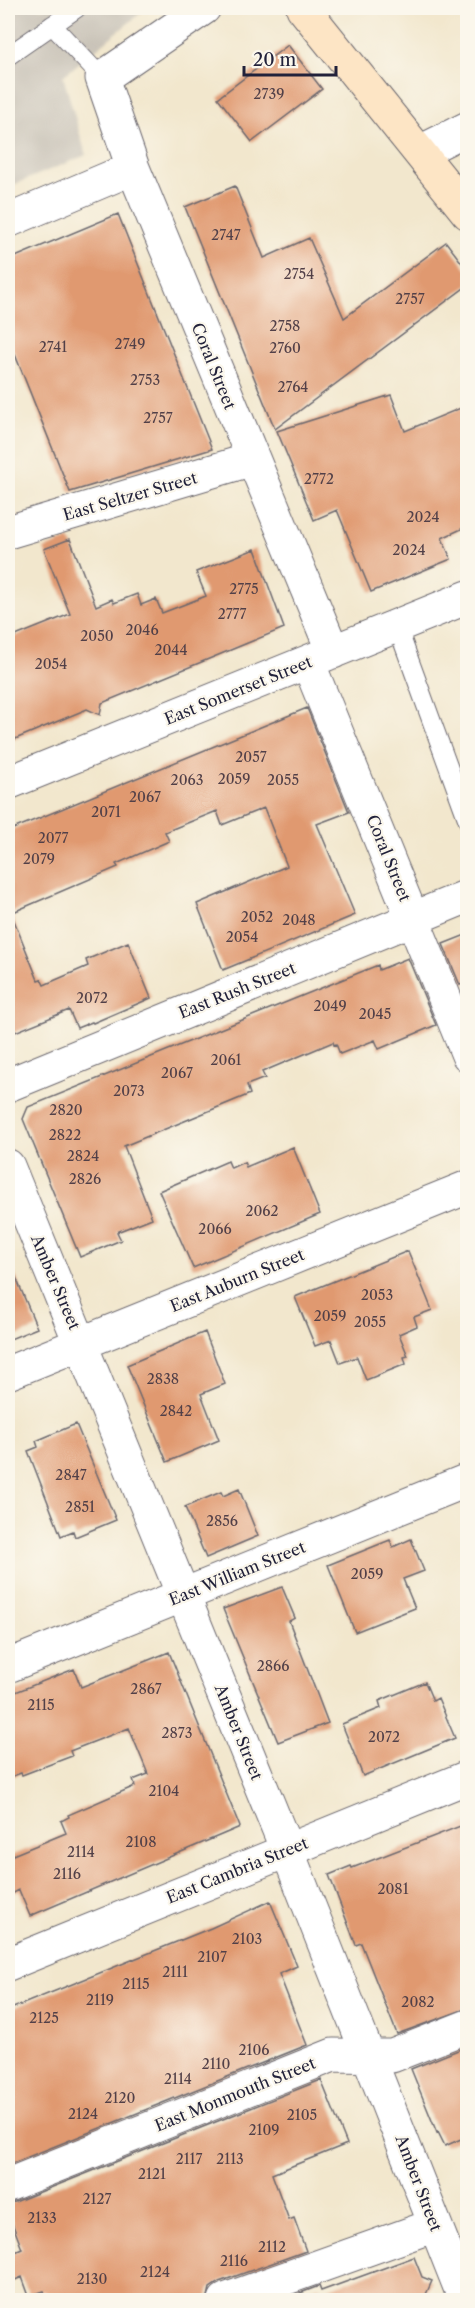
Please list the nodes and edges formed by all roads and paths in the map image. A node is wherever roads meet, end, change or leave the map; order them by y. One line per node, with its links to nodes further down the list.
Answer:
1 (77, 8): 4 (lane)
2 (204, 8): 6 (street)
3 (303, 8): 8 (main road)
4 (52, 25): 5 (lane); 6 (lane)
5 (8, 56)
6 (102, 78): 9 (street, Coral Street)
7 (468, 128): 8 (street)
8 (420, 152): 10 (main road)
9 (133, 168): 11 (street); 12 (street, Coral Street)
10 (468, 213)
11 (8, 221)
12 (253, 459): 13 (street, East Seltzer Street); 16 (street, Coral Street)
13 (8, 532)
14 (468, 597): 15 (street, East Somerset Street)
15 (397, 626): 16 (street, East Somerset Street); 18 (lane)
16 (320, 657): 17 (street, East Somerset Street); 20 (street, Coral Street)
17 (8, 783)
18 (468, 821)
19 (468, 896): 20 (street, East Rush Street)
20 (413, 918): 21 (street, Coral Street); 22 (street, East Rush Street)
21 (468, 1055)
22 (8, 1085)
23 (8, 1166): 25 (street, Amber Street)
24 (468, 1187): 25 (street, East Auburn Street)
25 (81, 1343): 26 (street, East Auburn Street); 28 (street, Amber Street)
26 (8, 1373)
27 (468, 1480): 28 (street, East William Street)
28 (183, 1594): 29 (street, East William Street); 31 (street, Amber Street)
29 (8, 1666)
30 (468, 1777): 31 (street, East Cambria Street)
31 (287, 1850): 32 (street, East Cambria Street); 34 (street, Amber Street)
32 (8, 1964)
33 (468, 2026): 34 (street, East Monmouth Street)
34 (370, 2057): 35 (street, East Monmouth Street); 36 (street, Amber Street)
35 (8, 2185)
36 (435, 2224): 37 (street, Amber Street); 38 (street)
37 (459, 2262): 39 (street, Amber Street)
38 (225, 2301)
39 (465, 2301)

